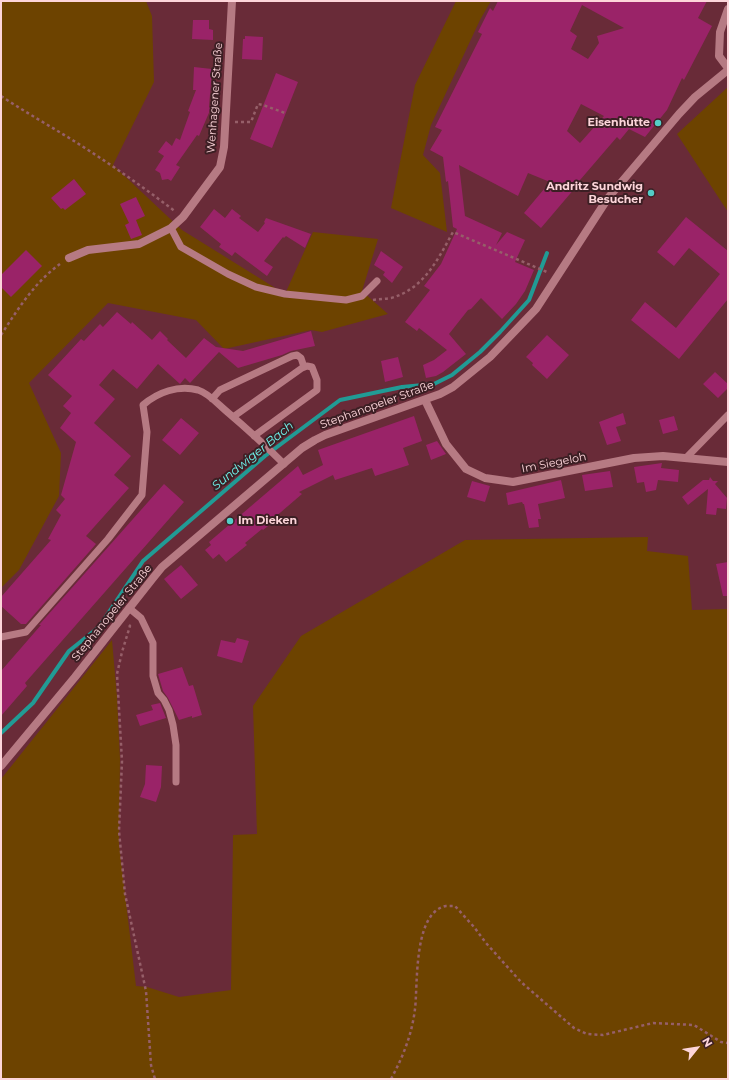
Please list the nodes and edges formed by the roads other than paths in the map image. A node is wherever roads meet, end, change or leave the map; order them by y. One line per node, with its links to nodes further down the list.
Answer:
1 (232, 1): 4 (street, Wenhagener Straße)
2 (728, 9): 3 (street)
3 (728, 69): 9 (street, Stephanopeler Straße)
4 (171, 228): 5 (street, Wenhagener Straße); 6 (lane)
5 (69, 258)
6 (377, 281)
7 (304, 367): 8 (lane); 11 (lane); 12 (lane)
8 (212, 399): 11 (lane); 17 (lane)
9 (424, 400): 13 (street, Im Siegeloh); 15 (street, Stephanopeler Straße)
10 (728, 415): 13 (lane)
11 (233, 417): 12 (lane)
12 (254, 436): 15 (lane)
13 (686, 458): 14 (street, Im Siegeloh)
14 (728, 462)
15 (284, 464): 16 (street, Stephanopeler Straße)
16 (129, 608): 18 (street, Stephanopeler Straße); 19 (lane)
17 (1, 637)
18 (1, 766)
19 (176, 782)

